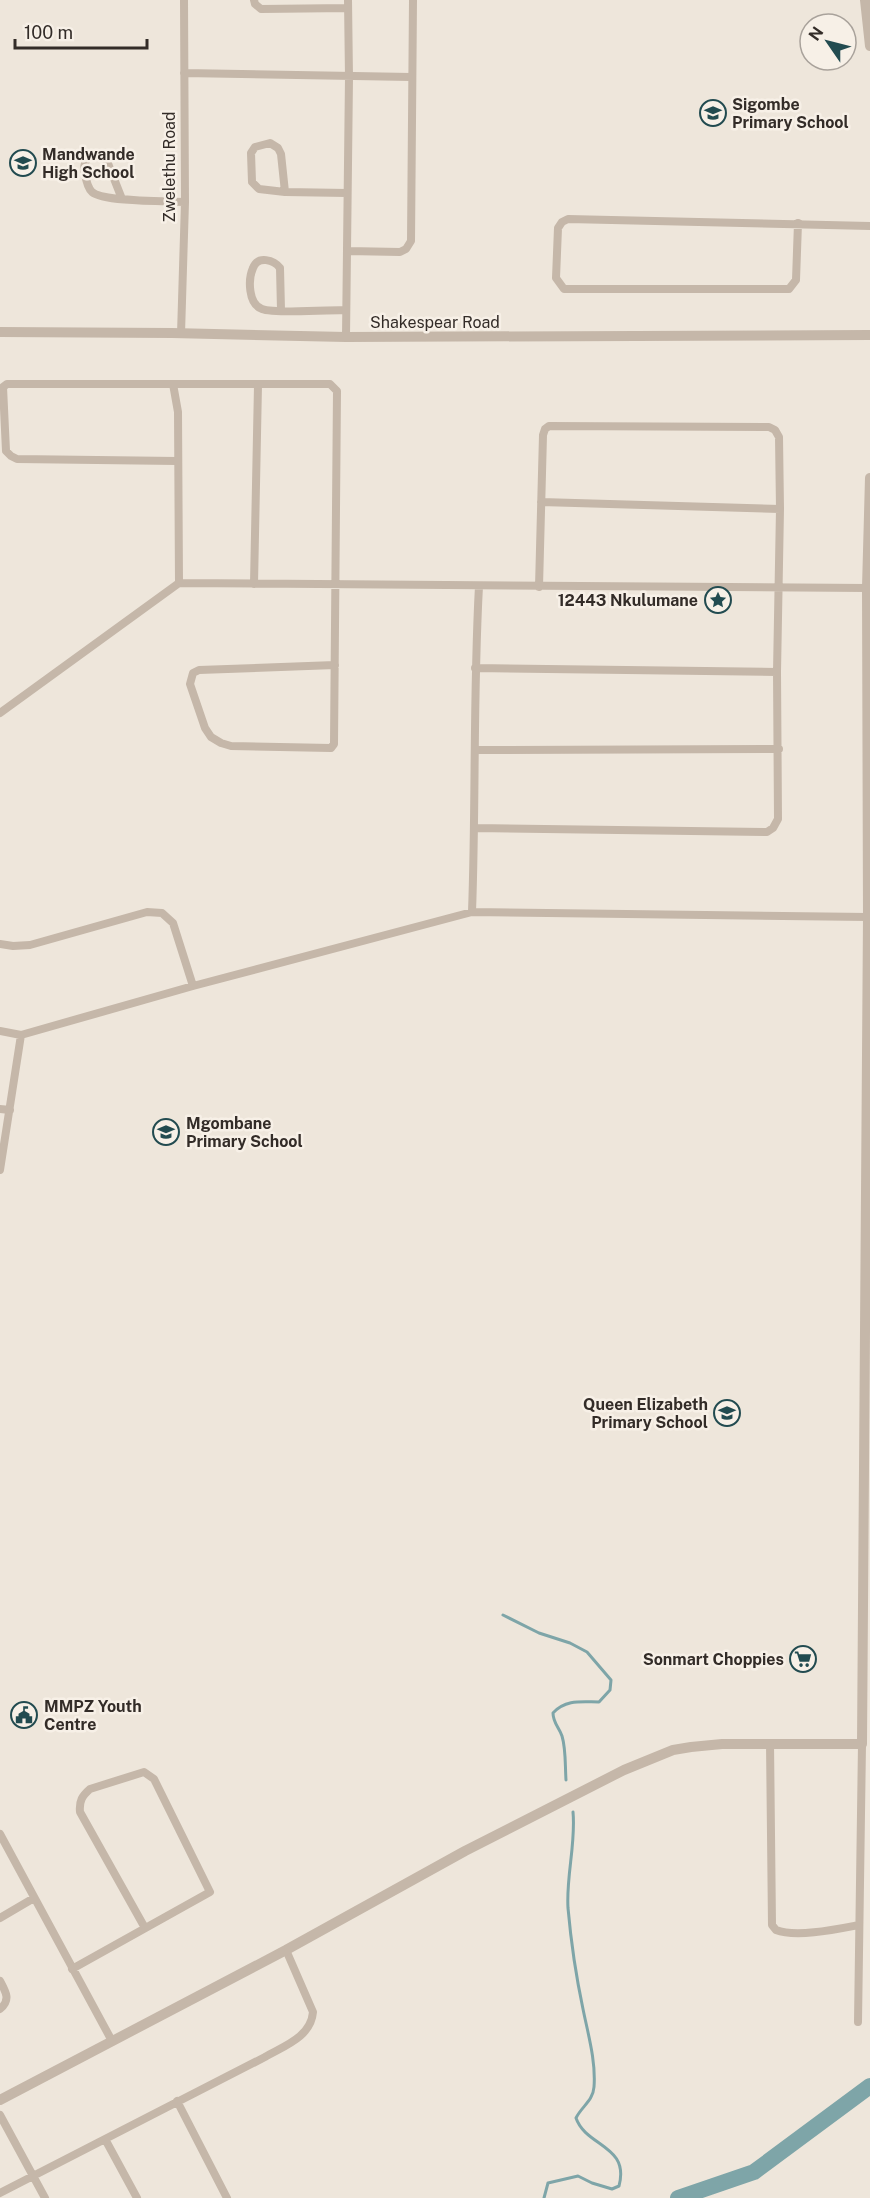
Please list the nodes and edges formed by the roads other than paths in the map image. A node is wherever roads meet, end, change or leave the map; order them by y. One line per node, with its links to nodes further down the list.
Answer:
1 (184, 0): 8 (street, Zwelethu Road)
2 (255, 0): 5 (street)
3 (413, 0): 10 (street)
4 (865, 0): 7 (street)
5 (285, 4): 6 (street)
6 (348, 4): 9 (street)
7 (870, 46)
8 (184, 73): 9 (street); 14 (street, Zwelethu Road)
9 (349, 77): 10 (street); 12 (street)
10 (411, 77): 17 (street)
11 (285, 192): 11 (street); 12 (street)
12 (347, 193): 17 (street)
13 (122, 199): 13 (street); 14 (street)
14 (185, 202): 21 (street, Zwelethu Road)
15 (798, 223): 15 (street); 16 (street)
16 (870, 226)
17 (348, 251): 19 (street)
18 (281, 310): 18 (street); 19 (street)
19 (346, 310): 23 (street)
20 (0, 332): 21 (street, Shakespear Road)
21 (181, 334): 23 (street, Shakespear Road)
22 (870, 335): 23 (street, Shakespear Road)
23 (346, 337)
24 (173, 384): 25 (street); 26 (street); 26 (street)
25 (258, 385): 31 (street); 32 (street)
26 (177, 461): 30 (street)
27 (870, 478): 36 (street)
28 (541, 502): 29 (street); 29 (street); 34 (street)
29 (780, 509): 35 (street)
30 (179, 583): 31 (street); 41 (street)
31 (254, 584): 32 (street)
32 (337, 585): 33 (street); 37 (street)
33 (479, 586): 34 (street); 38 (street)
34 (538, 587): 35 (street)
35 (778, 587): 36 (street); 39 (street)
36 (867, 588): 40 (street)
37 (335, 665): 37 (street)
38 (475, 668): 39 (street); 43 (street)
39 (777, 672): 42 (street)
40 (869, 709): 46 (street)
41 (0, 713)
42 (779, 749): 43 (street); 44 (street)
43 (476, 750): 44 (street)
44 (475, 828): 45 (street)
45 (472, 912): 46 (street); 48 (street)
46 (868, 917): 50 (street)
47 (0, 944): 48 (street)
48 (193, 986): 51 (street)
49 (0, 1031): 51 (street)
50 (868, 1032): 55 (street)
51 (21, 1035): 53 (street)
52 (0, 1109): 53 (street)
53 (10, 1110): 54 (street)
54 (0, 1170)
55 (866, 1581): 57 (street)
56 (770, 1743): 57 (street); 61 (street); 63 (street)
57 (862, 1744): 61 (street)
58 (0, 1834): 59 (street)
59 (34, 1898): 60 (street); 64 (street)
60 (0, 1918)
61 (859, 1925): 67 (street)
62 (145, 1928): 62 (street); 64 (street)
63 (286, 1950): 68 (street); 70 (street)
64 (72, 1969): 68 (street)
65 (0, 1981): 66 (street)
66 (0, 2008)
67 (858, 2022)
68 (112, 2040): 69 (street)
69 (0, 2100)
70 (177, 2101): 72 (street); 77 (street)
71 (0, 2115): 73 (street)
72 (105, 2139): 73 (street); 76 (street)
73 (32, 2176): 74 (street); 75 (street)
74 (0, 2193)
75 (45, 2198)
76 (137, 2198)
77 (227, 2198)

